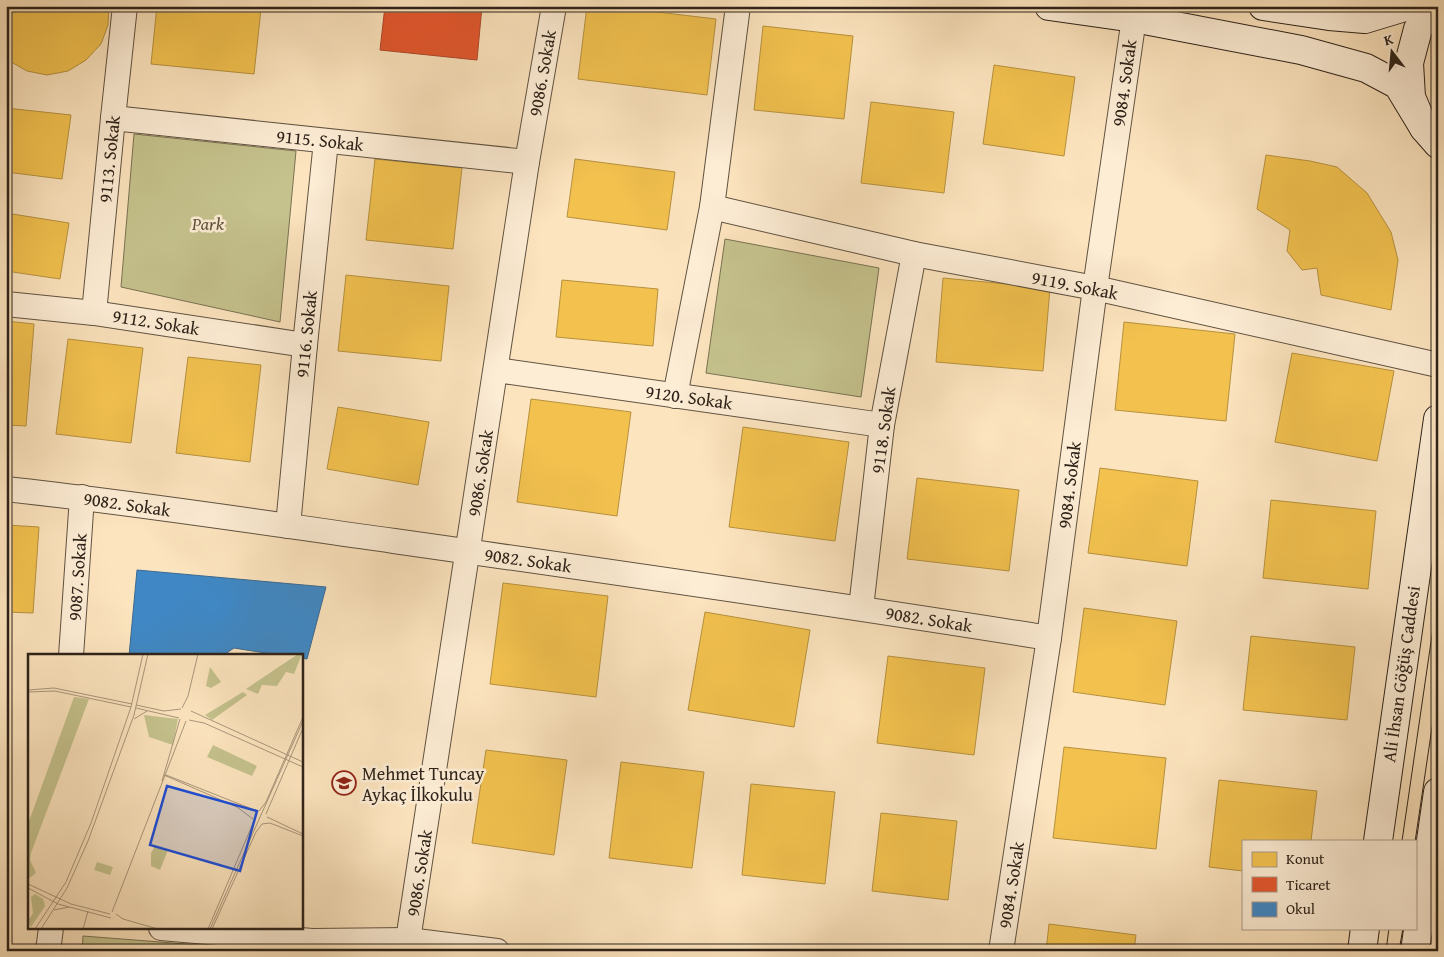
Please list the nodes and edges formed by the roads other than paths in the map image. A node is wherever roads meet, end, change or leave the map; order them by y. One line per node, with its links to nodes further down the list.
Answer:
1 (125, 6): 9 (street, 9113. Sokak)
2 (554, 6): 12 (street, 9086. Sokak)
3 (738, 6): 13 (street)
4 (1049, 6): 8 (main road)
5 (1263, 6): 6 (main road)
6 (1408, 6)
7 (1434, 6): 10 (main road)
8 (1134, 18): 10 (main road); 15 (street, 9084. Sokak)
9 (112, 118): 11 (street, 9115. Sokak); 17 (street, 9113. Sokak)
10 (1431, 136)
11 (326, 141): 12 (street, 9115. Sokak); 18 (street, 9116. Sokak)
12 (527, 162): 20 (street, 9086. Sokak)
13 (712, 207): 14 (street, 9119. Sokak); 21 (street)
14 (914, 254): 15 (street, 9119. Sokak); 23 (street, 9118. Sokak)
15 (1095, 288): 19 (street, 9119. Sokak); 29 (street, 9084. Sokak)
16 (6, 304): 17 (street, 9112. Sokak)
17 (94, 312): 18 (street, 9112. Sokak)
18 (305, 345): 26 (street, 9116. Sokak)
19 (1438, 365)
20 (496, 370): 21 (street, 9120. Sokak); 27 (street, 9086. Sokak)
21 (675, 396): 23 (street, 9120. Sokak)
22 (1438, 419): 32 (main road, Ali İhsan Göğüş Caddesi)
23 (882, 425): 28 (street, 9118. Sokak)
24 (6, 489): 25 (street, 9082. Sokak)
25 (82, 497): 26 (street, 9082. Sokak); 30 (street, 9087. Sokak)
26 (288, 526): 27 (street, 9082. Sokak)
27 (467, 551): 28 (street, 9082. Sokak); 36 (street, 9086. Sokak)
28 (861, 608): 29 (street, 9082. Sokak)
29 (1049, 638): 40 (street, 9084. Sokak)
30 (71, 654)
31 (1438, 792): 42 (main road)
32 (1378, 840)
33 (51, 930): 38 (street)
34 (178, 930): 37 (street)
35 (1365, 930): 41 (main road)
36 (408, 940): 37 (street); 39 (street)
37 (312, 946)
38 (48, 951)
39 (497, 951)
40 (1001, 951)
41 (1362, 951)
42 (1415, 951)

